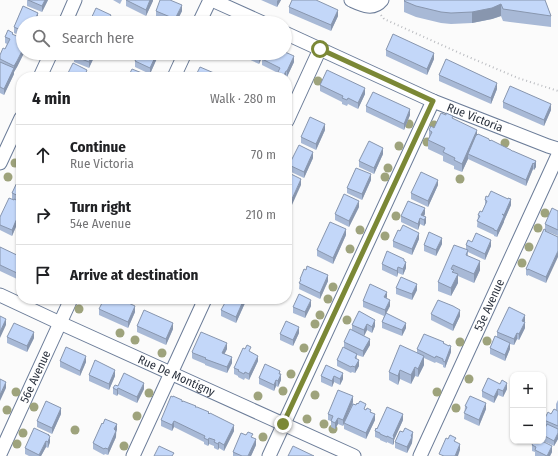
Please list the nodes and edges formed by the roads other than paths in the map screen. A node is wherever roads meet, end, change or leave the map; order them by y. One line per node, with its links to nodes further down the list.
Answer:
1 (75, 0): 5 (street)
2 (211, 0): 6 (street); 7 (street)
3 (351, 0): 4 (street)
4 (379, 3)
5 (68, 16)
6 (203, 16)
7 (247, 16)
8 (292, 36): 9 (street, Rue Victoria)
9 (320, 49): 14 (street, Rue Victoria); 15 (street)
10 (48, 60): 12 (street)
11 (182, 60): 13 (street)
12 (42, 72)
13 (176, 72)
14 (433, 101): 17 (street, Rue Victoria); 27 (street)
15 (292, 110)
16 (16, 129): 19 (street)
17 (558, 149)
18 (558, 155): 32 (street, 53e Avenue)
19 (0, 163)
20 (0, 295): 21 (street, Rue De Montigny)
21 (16, 302)
22 (19, 304): 25 (street, Rue De Montigny)
23 (69, 304): 25 (street, 56e Avenue)
24 (203, 304): 26 (street)
25 (60, 323): 26 (street, Rue De Montigny); 28 (street, 56e Avenue)
26 (171, 373): 27 (street, Rue De Montigny); 29 (street)
27 (283, 424): 30 (street); 31 (street, Rue De Montigny)
28 (0, 454)
29 (133, 456)
30 (269, 456)
31 (354, 456)
32 (420, 456)

